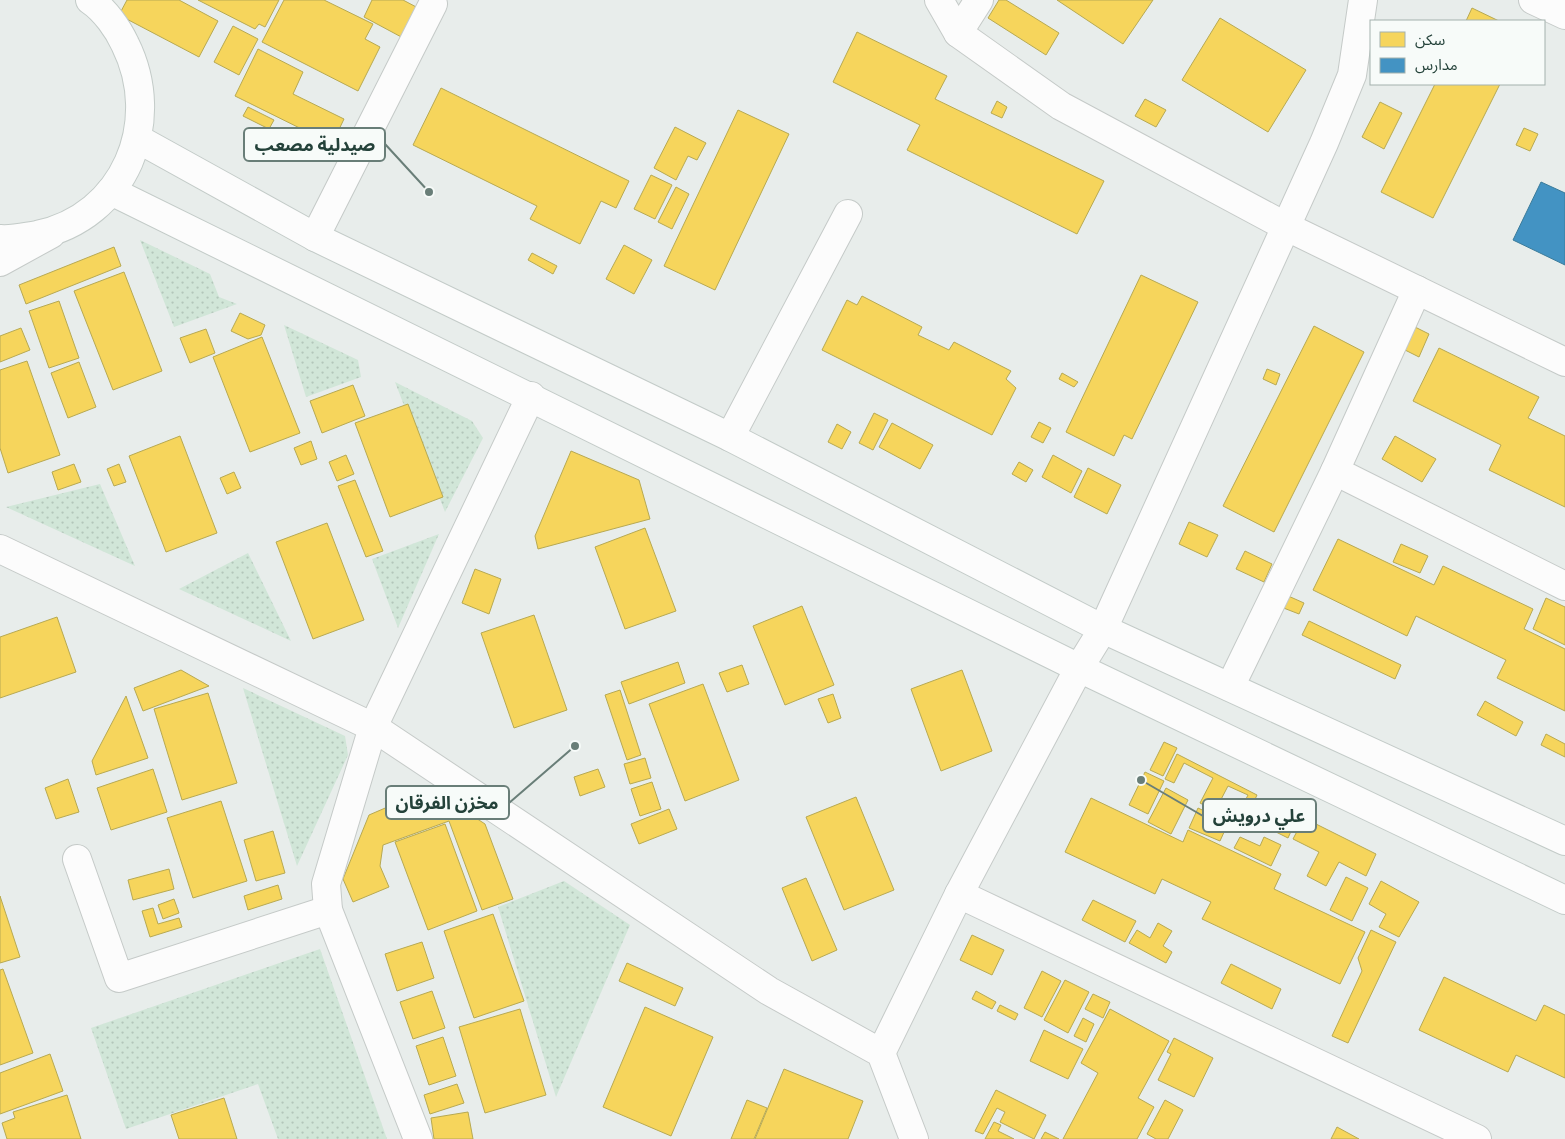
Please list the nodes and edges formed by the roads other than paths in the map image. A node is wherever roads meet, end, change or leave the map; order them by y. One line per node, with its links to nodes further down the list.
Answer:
1 (90, 0): 9 (street)
2 (939, 0): 8 (street)
3 (979, 0): 8 (street)
4 (1364, 0): 12 (street)
5 (1533, 0): 7 (street)
6 (433, 4): 14 (street)
7 (1565, 15)
8 (958, 33): 12 (street)
9 (138, 139): 10 (street); 14 (street)
10 (111, 191): 13 (street); 19 (street)
11 (848, 214): 20 (street)
12 (1285, 226): 17 (street); 24 (street)
13 (57, 231): 15 (street); 16 (street)
14 (315, 237): 20 (street)
15 (0, 239)
16 (0, 262)
17 (1417, 290): 18 (street); 21 (street)
18 (1565, 362)
19 (530, 396): 25 (street); 27 (street)
20 (730, 437): 24 (street)
21 (1335, 471): 23 (street); 26 (street)
22 (0, 549): 27 (street)
23 (1565, 586)
24 (1103, 629): 25 (street); 26 (street)
25 (1079, 668): 30 (street); 31 (street)
26 (1230, 687): 28 (street)
27 (373, 727): 32 (street); 33 (street)
28 (1565, 841)
29 (76, 859): 32 (street)
30 (959, 894): 33 (street); 36 (street)
31 (1565, 900)
32 (328, 910): 34 (street)
33 (881, 1054): 35 (street)
34 (418, 1139)
35 (914, 1139)
36 (1477, 1139)

